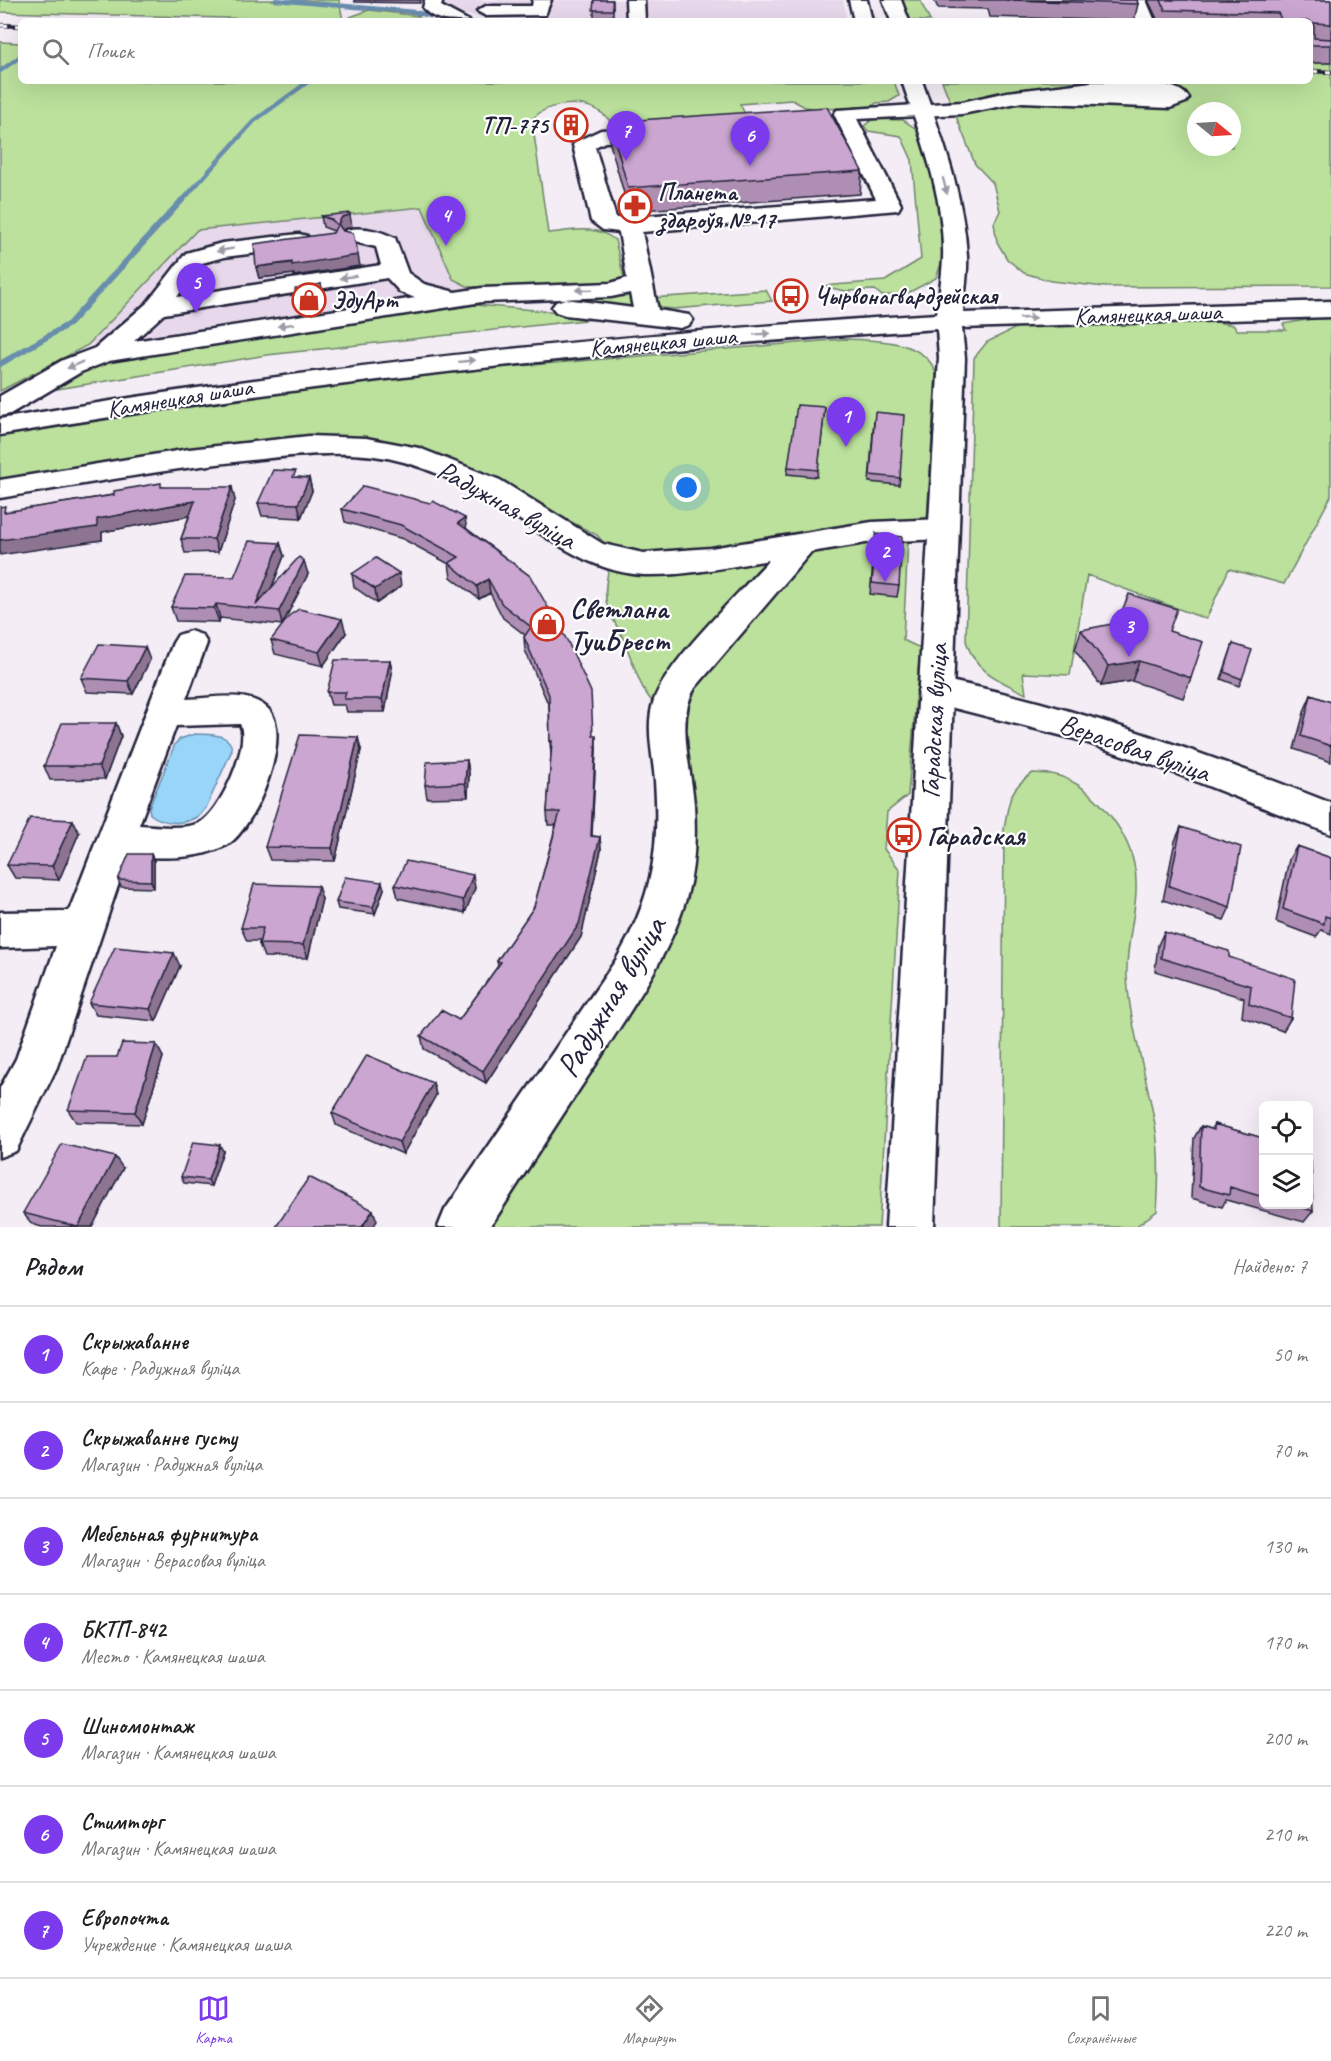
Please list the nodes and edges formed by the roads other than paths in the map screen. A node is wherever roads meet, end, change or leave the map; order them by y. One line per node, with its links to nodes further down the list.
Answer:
1 (434, 0): 9 (main road)
2 (542, 0): 8 (main road)
3 (635, 0): 10 (main road)
4 (858, 0): 11 (main road)
5 (883, 0): 12 (main road)
6 (892, 0): 13 (main road)
7 (1137, 0): 14 (main road)
8 (487, 11)
9 (454, 18)
10 (636, 18)
11 (862, 18)
12 (890, 18)
13 (899, 18)
14 (1145, 18)
15 (913, 84): 18 (main road)
16 (922, 84): 18 (main road)
17 (1029, 98): 17 (main road); 18 (main road)
18 (926, 110): 20 (main road); 21 (main road); 30 (main road, Гарадская вуліца, one-way to 30)
19 (676, 132): 21 (main road)
20 (975, 214)
21 (629, 226): 25 (main road)
22 (354, 235): 24 (main road)
23 (325, 238): 28 (main road, one-way to 28)
24 (394, 270): 27 (main road); 28 (main road, one-way to 28)
25 (642, 282): 27 (main road, one-way to 27); 31 (main road)
26 (1331, 294): 30 (main road, Камянецкая шаша)
27 (482, 295): 31 (main road); 33 (main road, one-way to 33)
28 (156, 308): 33 (main road)
29 (1331, 309): 30 (main road, Камянецкая шаша, one-way to 29)
30 (961, 311): 32 (main road, Камянецкая шаша); 35 (main road, Камянецкая шаша, one-way to 30); 37 (main road, Гарадская вуліца)
31 (647, 317): 32 (main road)
32 (680, 320): 34 (main road, Камянецкая шаша)
33 (104, 354): 34 (main road, one-way to 34)
34 (0, 408)
35 (0, 427)
36 (0, 489): 38 (main road, Радужная вуліца)
37 (943, 529): 38 (main road, Радужная вуліца); 40 (main road, Гарадская вуліца)
38 (801, 544): 47 (main road, Радужная вуліца)
39 (190, 643): 41 (main road)
40 (935, 691): 42 (main road, Верасовая вуліца); 48 (main road, Гарадская вуліца)
41 (163, 713): 43 (main road); 43 (main road)
42 (1331, 819)
43 (114, 839): 44 (main road)
44 (83, 928): 45 (main road); 46 (main road)
45 (0, 930)
46 (0, 1135)
47 (462, 1227)
48 (910, 1227)

